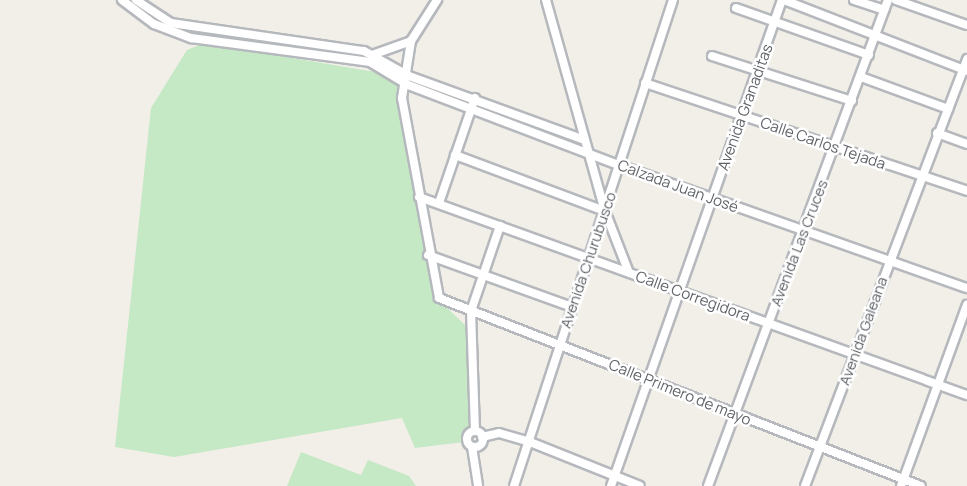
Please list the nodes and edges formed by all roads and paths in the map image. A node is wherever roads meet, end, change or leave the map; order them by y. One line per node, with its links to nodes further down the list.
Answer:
1 (122, 0): 18 (street)
2 (135, 0): 18 (street)
3 (437, 0): 15 (street)
4 (546, 0): 32 (street)
5 (673, 0): 25 (street, Avenida Churubusco)
6 (783, 0): 12 (street, Avenida Granaditas); 14 (street)
7 (854, 0): 11 (street)
8 (888, 0): 11 (street, Avenida Las Cruces)
9 (896, 0): 13 (street)
10 (736, 8): 12 (street)
11 (884, 10): 14 (street, Avenida Las Cruces)
12 (775, 22): 16 (street); 21 (street, Avenida Granaditas)
13 (967, 24)
14 (876, 36): 16 (street, Avenida Las Cruces); 20 (street)
15 (411, 41): 18 (street); 22 (street)
16 (869, 55): 23 (street, Avenida Las Cruces)
17 (712, 56): 21 (street)
18 (371, 58): 22 (street)
19 (967, 60): 20 (street, Avenida Galeana)
20 (965, 71): 29 (street, Avenida Galeana)
21 (760, 72): 27 (street); 30 (street, Avenida Granaditas)
22 (397, 73): 24 (street); 26 (street)
23 (861, 77): 27 (street, Avenida Las Cruces); 29 (street)
24 (402, 82): 28 (street, Calzada Juan José); 40 (street)
25 (645, 83): 30 (street, Calle Carlos Tejada); 37 (street, Avenida Churubusco)
26 (475, 98): 28 (street); 32 (street)
27 (852, 101): 34 (street, Avenida Las Cruces)
28 (470, 109): 35 (street, Calzada Juan José); 36 (street)
29 (948, 109): 31 (street, Avenida Galeana)
30 (742, 115): 34 (street, Calle Carlos Tejada); 41 (street, Avenida Granaditas)
31 (937, 133): 33 (street); 38 (street, Avenida Galeana)
32 (585, 140): 35 (street)
33 (967, 144)
34 (837, 148): 38 (street, Calle Carlos Tejada); 45 (street, Avenida Las Cruces)
35 (588, 152): 37 (street, Calzada Juan José); 43 (street)
36 (455, 155): 42 (street); 43 (street)
37 (619, 165): 41 (street, Calzada Juan José); 43 (street, Avenida Churubusco)
38 (920, 176): 39 (street, Calle Carlos Tejada); 48 (street, Avenida Galeana)
39 (967, 191)
40 (418, 197): 42 (street, Calle Corregidora); 46 (street)
41 (712, 198): 45 (street, Calzada Juan José); 52 (street, Avenida Granaditas)
42 (439, 203): 44 (street, Calle Corregidora)
43 (605, 211): 47 (street, Avenida Churubusco); 49 (street)
44 (500, 226): 47 (street, Calle Corregidora); 50 (street)
45 (803, 229): 48 (street, Calzada Juan José); 56 (street, Avenida Las Cruces)
46 (428, 255): 50 (street); 55 (street, Calle Primero de mayo)
47 (586, 258): 49 (street, Calle Corregidora); 54 (street, Avenida Churubusco)
48 (889, 262): 51 (street, Calzada Juan José); 58 (street, Avenida Galeana)
49 (629, 273): 52 (street, Calle Corregidora)
50 (481, 277): 54 (street); 55 (street)
51 (967, 288)
52 (679, 292): 56 (street, Calle Corregidora); 59 (street, Avenida Granaditas)
53 (967, 305): 60 (street)
54 (570, 306): 57 (street, Avenida Churubusco)
55 (471, 311): 57 (street, Calle Primero de mayo); 63 (street)
56 (769, 323): 58 (street, Calle Corregidora); 62 (street, Avenida Las Cruces)
57 (560, 345): 59 (street, Calle Primero de mayo); 64 (street, Avenida Churubusco)
58 (854, 355): 60 (street, Calle Corregidora); 65 (street, Avenida Galeana)
59 (649, 379): 62 (street, Calle Primero de mayo); 67 (street, Avenida Granaditas)
60 (939, 385): 61 (street, Calle Corregidora); 68 (street)
61 (967, 395)
62 (736, 415): 65 (street, Calle Primero de mayo); 73 (street, Avenida Las Cruces)
63 (479, 434): 64 (street); 66 (street); 66 (street)
64 (530, 442): 67 (street); 70 (street, Avenida Churubusco)
65 (820, 446): 68 (street, Calle Primero de mayo); 74 (street, Avenida Galeana)
66 (472, 447): 69 (street)
67 (615, 476): 71 (street, Avenida Granaditas); 72 (street)
68 (902, 483): 75 (street, Calle Primero de mayo)
69 (478, 486)
70 (514, 486)
71 (611, 486)
72 (640, 486)
73 (708, 486)
74 (806, 486)
75 (921, 486)

